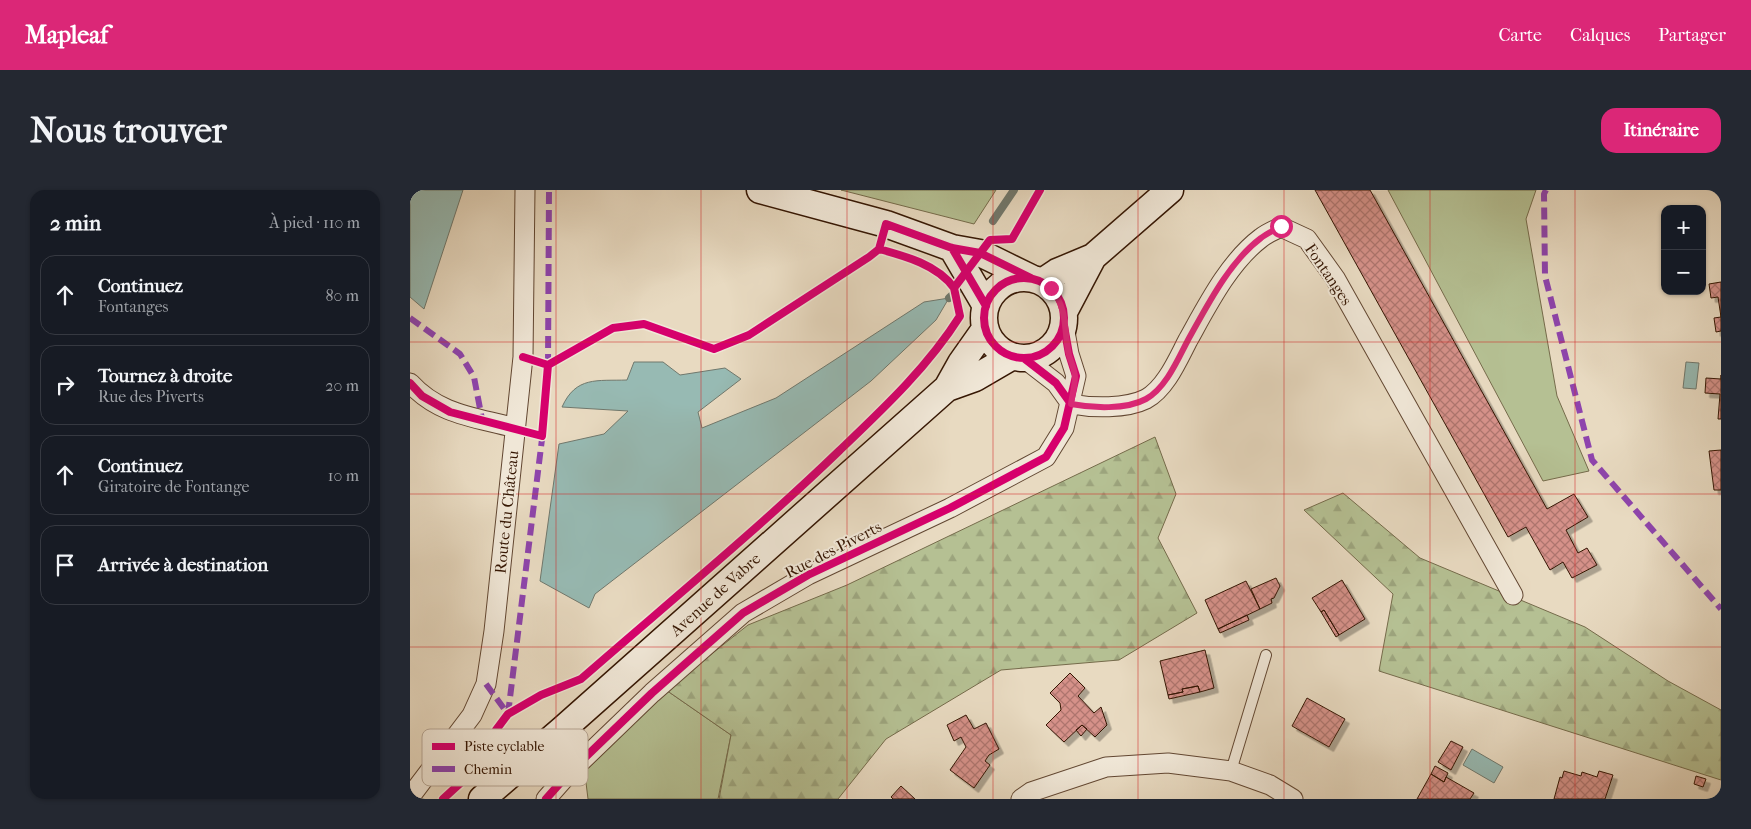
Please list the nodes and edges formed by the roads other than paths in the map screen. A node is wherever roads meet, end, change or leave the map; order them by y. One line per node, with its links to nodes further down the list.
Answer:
1 (525, 190): 13 (street, Route du Château)
2 (760, 190): 4 (main road)
3 (1170, 190): 5 (main road)
4 (952, 248): 6 (main road); 7 (main road)
5 (1093, 257): 6 (main road); 8 (main road)
6 (1036, 280): 7 (main road); 8 (main road)
7 (985, 318): 9 (main road); 11 (main road, Avenue de Vabre)
8 (1064, 319): 9 (main road); 12 (street, Rue des Piverts)
9 (1018, 358): 11 (main road, Avenue de Vabre); 12 (street)
10 (410, 383): 13 (street)
11 (946, 388): 17 (main road, Avenue de Vabre)
12 (1071, 404): 14 (street, Fontanges); 18 (street, Rue des Piverts)
13 (515, 428): 16 (street, Route du Château)
14 (1513, 595)
15 (1266, 656): 19 (lane)
16 (461, 729)
17 (563, 729)
18 (588, 755)
19 (1232, 771): 26 (street); 27 (street)
20 (422, 781): 23 (street, Route du Château)
21 (497, 786): 24 (main road, Avenue de Vabre)
22 (558, 786): 25 (street, Rue des Piverts)
23 (410, 797)
24 (482, 799)
25 (546, 799)
26 (1020, 799)
27 (1293, 799)

